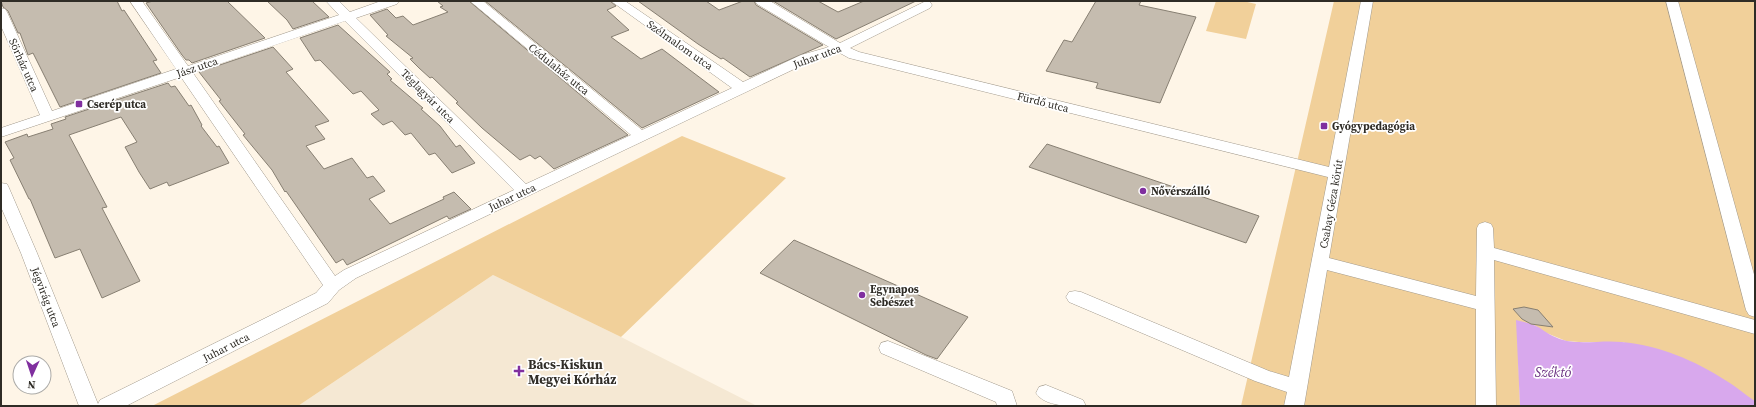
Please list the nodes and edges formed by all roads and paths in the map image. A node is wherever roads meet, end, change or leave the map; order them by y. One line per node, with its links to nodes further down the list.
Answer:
1 (136, 1): 13 (street)
2 (332, 1): 11 (street, Téglagyár utca)
3 (393, 1): 11 (street, Jász utca)
4 (476, 1): 17 (street, Cédulaház utca)
5 (617, 1): 14 (street, Szélmalom utca)
6 (761, 1): 12 (street, Fürdő utca)
7 (1367, 1): 18 (street, Csabay Géza körút)
8 (1672, 1): 27 (street)
9 (922, 3): 12 (street, Juhar utca)
10 (1, 12): 15 (street, Sörház utca)
11 (347, 17): 13 (street, Jász utca); 20 (street, Téglagyár utca)
12 (840, 48): 14 (street, Juhar utca); 18 (street, Fürdő utca)
13 (186, 71): 15 (street, Jász utca); 24 (street)
14 (742, 88): 17 (street, Juhar utca)
15 (48, 118): 16 (street, Jász utca)
16 (1, 133)
17 (642, 137): 20 (street, Juhar utca)
18 (1336, 174): 23 (street, Csabay Géza körút)
19 (1, 188): 32 (street, Jégvirág utca)
20 (524, 191): 24 (street, Juhar utca)
21 (1486, 228): 22 (street)
22 (1486, 252): 26 (street); 28 (street)
23 (1321, 262): 26 (street); 31 (street, Csabay Géza körút)
24 (333, 286): 33 (street, Juhar utca)
25 (1075, 297): 31 (street)
26 (1486, 305): 36 (street)
27 (1755, 310)
28 (1755, 327)
29 (888, 348): 34 (street)
30 (1046, 393): 35 (street)
31 (1296, 397)
32 (90, 406)
33 (107, 406)
34 (1007, 406)
35 (1076, 406)
36 (1486, 406)

